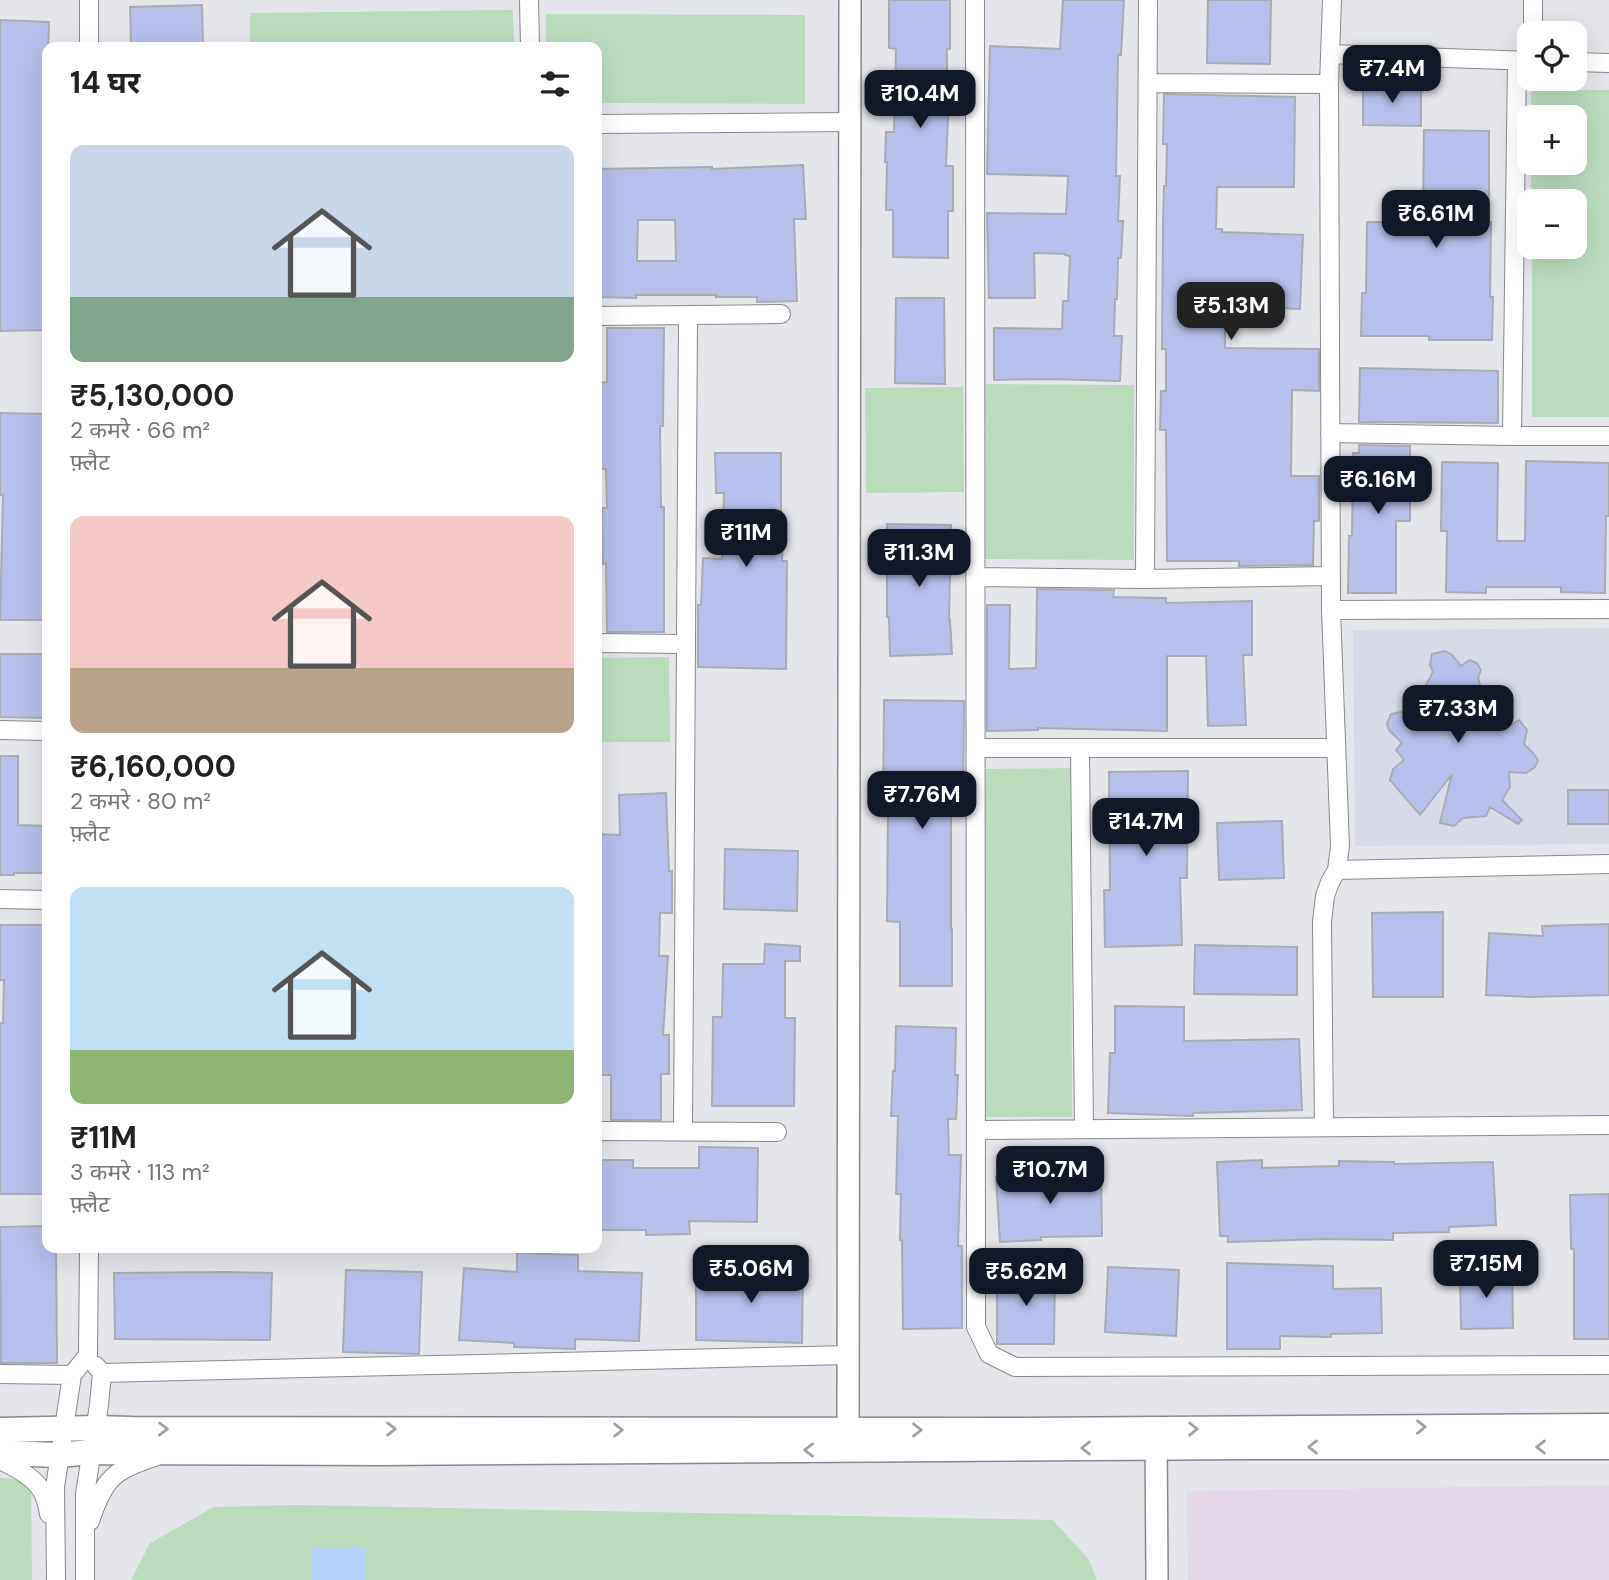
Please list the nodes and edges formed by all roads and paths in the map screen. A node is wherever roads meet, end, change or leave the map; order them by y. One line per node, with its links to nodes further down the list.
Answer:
1 (89, 0): 9 (street)
2 (529, 0): 10 (street)
3 (850, 0): 18 (street)
4 (975, 0): 27 (street)
5 (1148, 0): 15 (street)
6 (1332, 0): 11 (street)
7 (1532, 0): 8 (street)
8 (1533, 21)
9 (89, 42)
10 (530, 42)
11 (1330, 54): 12 (street); 16 (street)
12 (1517, 61)
13 (1587, 62): 14 (street)
14 (1609, 63)
15 (1148, 83): 16 (street); 28 (street)
16 (1329, 84): 23 (street)
17 (1522, 91): 24 (street)
18 (850, 122): 19 (street); 51 (street)
19 (602, 124)
20 (781, 314): 21 (street)
21 (688, 315): 22 (street); 32 (street)
22 (602, 316)
23 (1330, 433): 24 (street); 26 (street)
24 (1512, 436): 25 (street)
25 (1609, 436)
26 (1332, 576): 28 (street); 29 (street)
27 (975, 577): 28 (street); 35 (street)
28 (1145, 579)
29 (1331, 610): 30 (street); 37 (street)
30 (1609, 610)
31 (602, 643): 32 (street)
32 (685, 644): 47 (street)
33 (0, 730): 34 (street)
34 (42, 731)
35 (975, 747): 36 (street); 45 (street)
36 (1080, 748): 37 (street); 44 (street)
37 (1336, 748): 39 (street)
38 (1609, 864): 39 (street)
39 (1337, 870): 43 (street)
40 (0, 899): 41 (street)
41 (42, 900)
42 (1609, 1125): 43 (street)
43 (1324, 1127): 44 (street)
44 (1084, 1129): 45 (street)
45 (976, 1130): 52 (street)
46 (602, 1131): 47 (street)
47 (683, 1132): 48 (street)
48 (777, 1132)
49 (89, 1253): 50 (street)
50 (88, 1355): 53 (street); 55 (street)
51 (849, 1355): 53 (street); 61 (street)
52 (1609, 1365)
53 (102, 1373): 58 (street)
54 (0, 1374): 55 (street)
55 (72, 1375): 57 (street)
56 (1609, 1426): 60 (main road, one-way to 56)
57 (64, 1428): 58 (main road); 59 (main road); 66 (street)
58 (95, 1428): 61 (main road, one-way to 61); 63 (street)
59 (0, 1430)
60 (1156, 1438): 61 (main road); 62 (main road, one-way to 60); 72 (street)
61 (848, 1440): 65 (main road, one-way to 65)
62 (1609, 1447)
63 (91, 1452): 65 (main road); 66 (main road); 68 (street)
64 (0, 1453): 66 (main road)
65 (169, 1453): 68 (street)
66 (59, 1455): 69 (street)
67 (0, 1460): 69 (street)
68 (85, 1536): 71 (street)
69 (55, 1538): 70 (street)
70 (56, 1580)
71 (85, 1580)
72 (1157, 1580)

